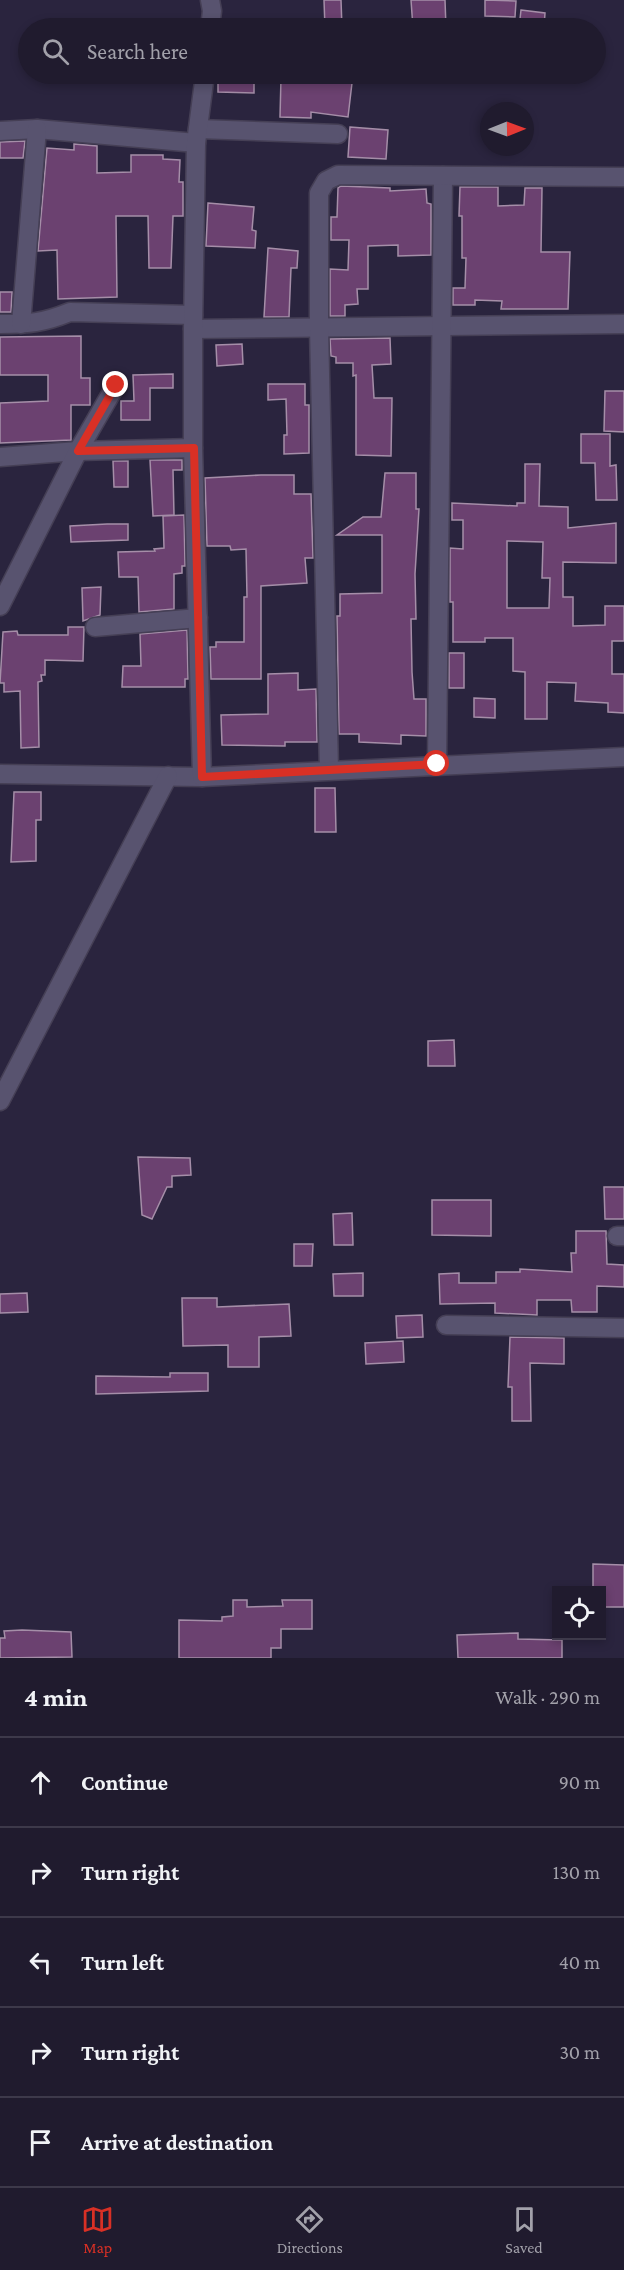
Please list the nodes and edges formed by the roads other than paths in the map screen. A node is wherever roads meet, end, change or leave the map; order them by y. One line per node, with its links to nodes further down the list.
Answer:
1 (210, 0): 2 (street)
2 (211, 18)
3 (204, 84): 7 (street)
4 (37, 129): 5 (street); 7 (street); 12 (street)
5 (0, 131)
6 (338, 134): 7 (street)
7 (197, 136): 10 (street)
8 (443, 176): 9 (street); 14 (street); 15 (street)
9 (624, 177)
10 (193, 322): 12 (street); 15 (street); 17 (street)
11 (0, 324): 12 (street)
12 (21, 324)
13 (624, 324): 14 (street)
14 (444, 325): 15 (street); 24 (street)
15 (319, 329): 25 (street)
16 (116, 385): 18 (street)
17 (194, 448): 18 (street); 21 (street)
18 (78, 451): 19 (street); 20 (street)
19 (0, 457)
20 (0, 606)
21 (198, 618): 22 (street); 28 (street)
22 (96, 627)
23 (624, 757): 24 (street)
24 (437, 764): 25 (street)
25 (329, 770): 28 (street)
26 (0, 774): 27 (street)
27 (168, 776): 28 (street); 29 (street)
28 (202, 777)
29 (0, 1101)
30 (446, 1325): 31 (street)
31 (624, 1328)

